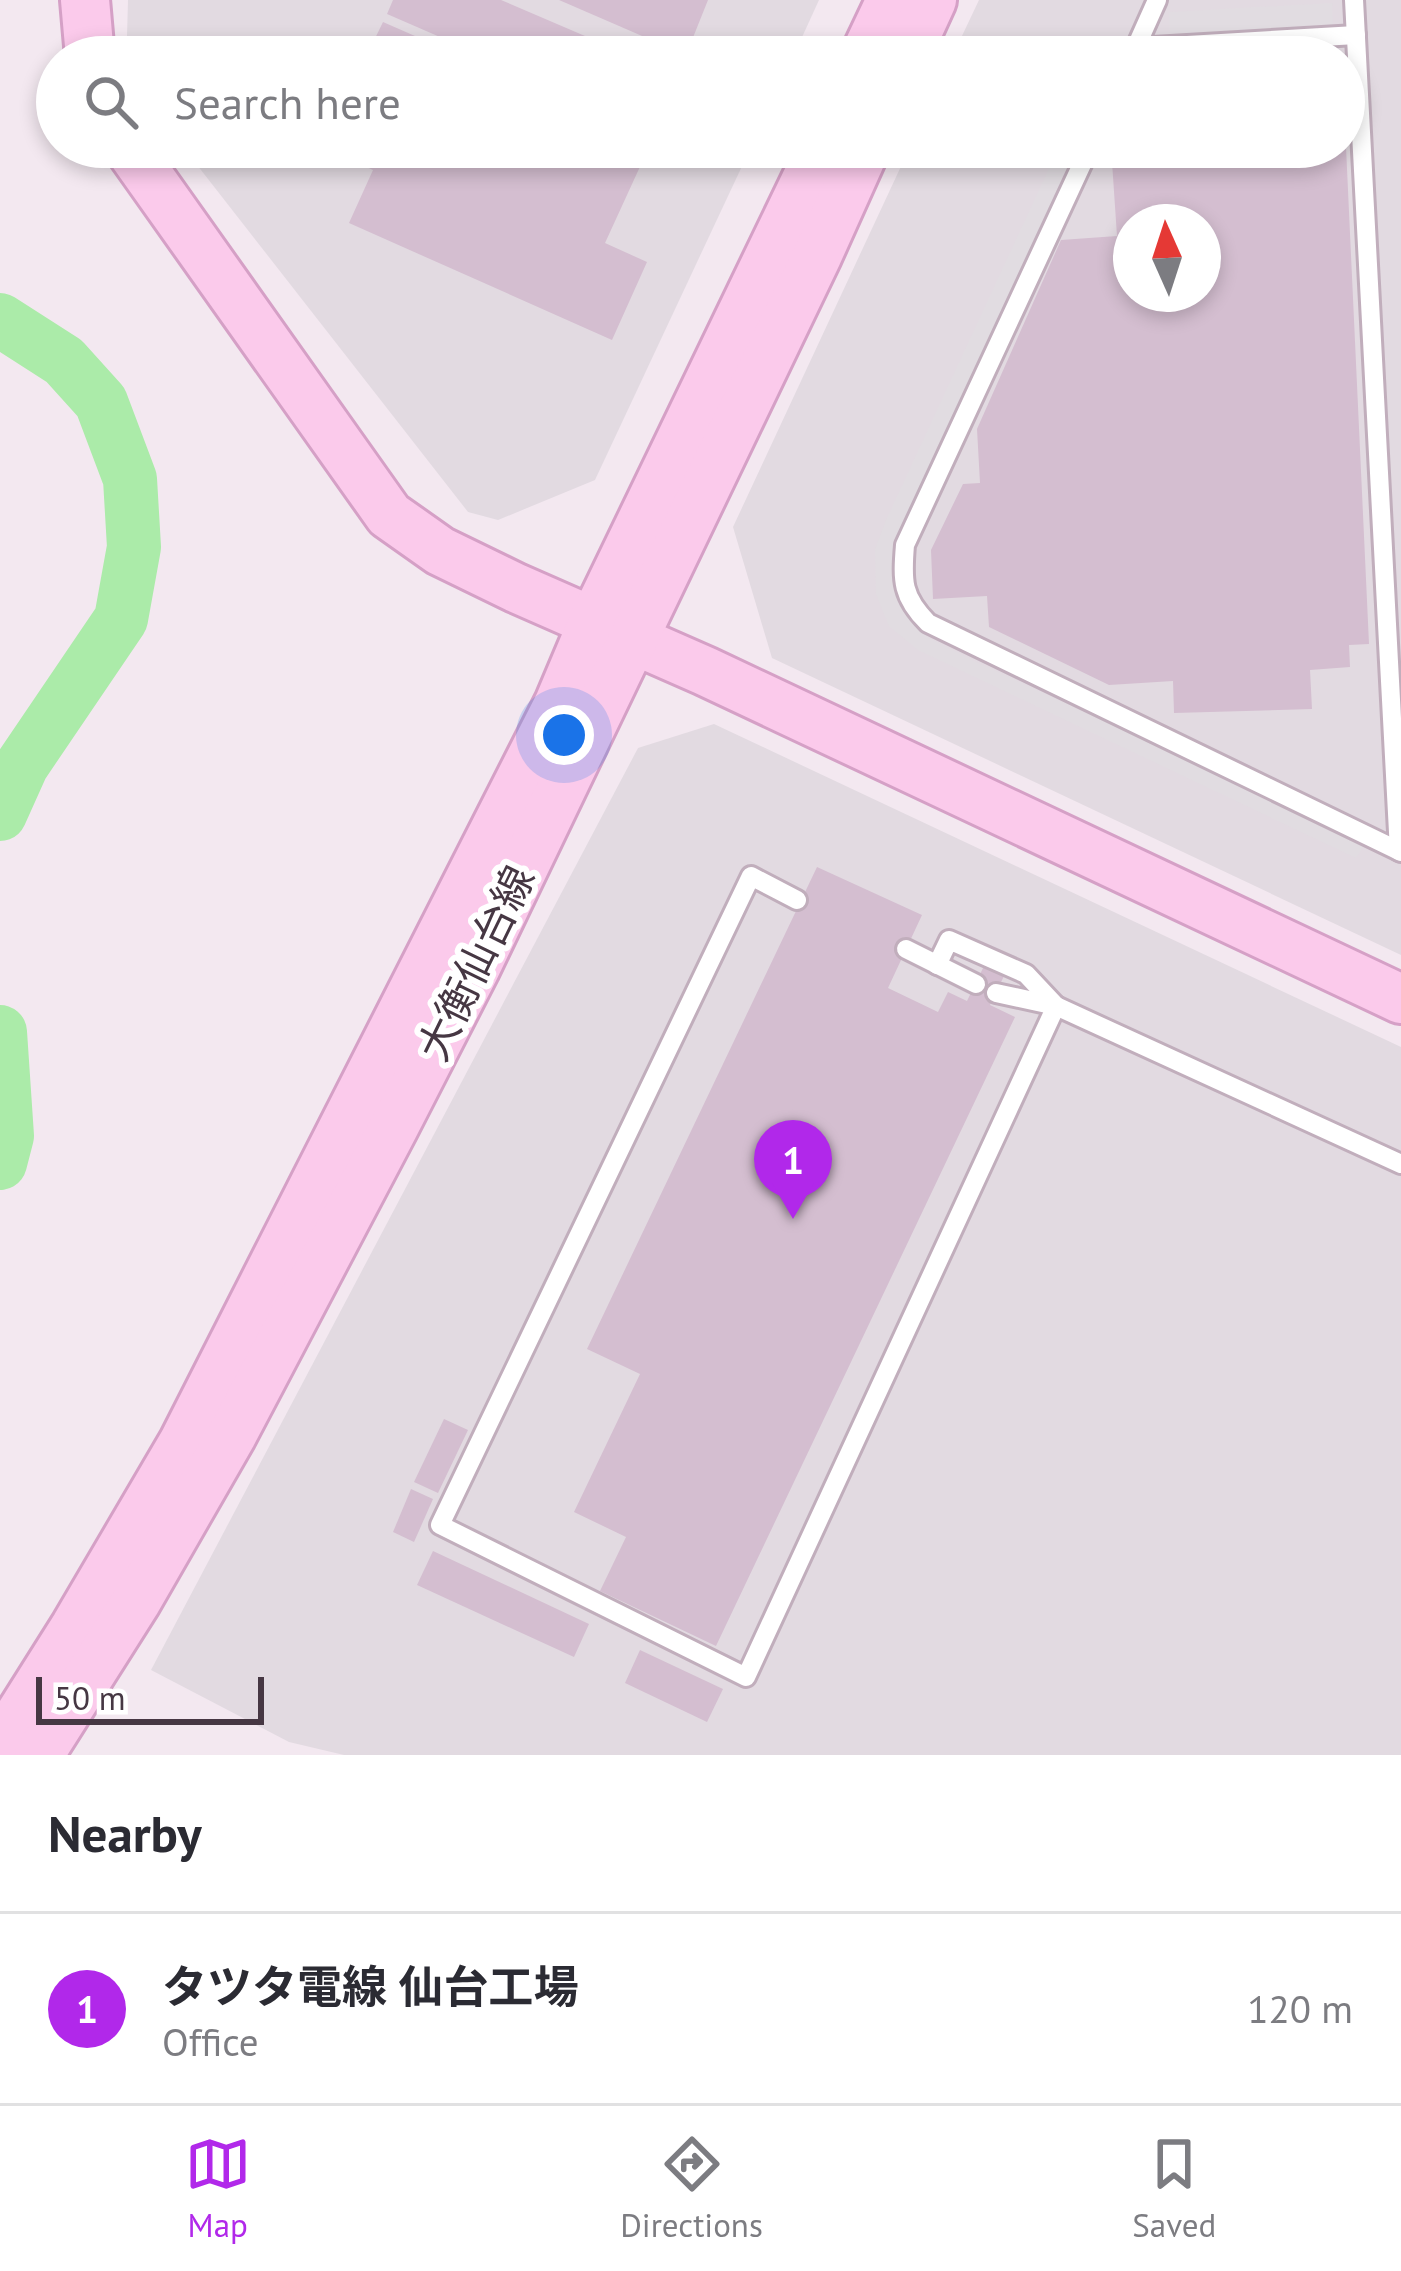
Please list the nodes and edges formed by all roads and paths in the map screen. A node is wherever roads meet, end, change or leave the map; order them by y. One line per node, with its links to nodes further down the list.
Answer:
1 (85, 0): 7 (main road)
2 (891, 0): 8 (main road)
3 (932, 0): 9 (main road)
4 (1157, 0): 10 (lane)
5 (1354, 0): 6 (lane)
6 (1356, 35): 11 (lane)
7 (88, 36)
8 (874, 36)
9 (916, 36)
10 (1141, 36)
11 (1343, 36)
12 (143, 168): 17 (main road)
13 (813, 168): 17 (main road, 大衡仙台線)
14 (856, 168): 17 (main road, 大衡仙台線)
15 (1080, 168): 18 (lane)
16 (1363, 168): 18 (lane)
17 (614, 629): 24 (main road); 27 (main road, 大衡仙台線); 28 (main road, 大衡仙台線)
18 (1400, 851)
19 (797, 900): 25 (lane)
20 (905, 949): 21 (lane)
21 (937, 965): 22 (lane); 25 (lane)
22 (976, 984)
23 (997, 993): 25 (lane)
24 (1401, 999)
25 (1056, 1006): 26 (lane)
26 (1401, 1164)
27 (0, 1746)
28 (39, 1755)

